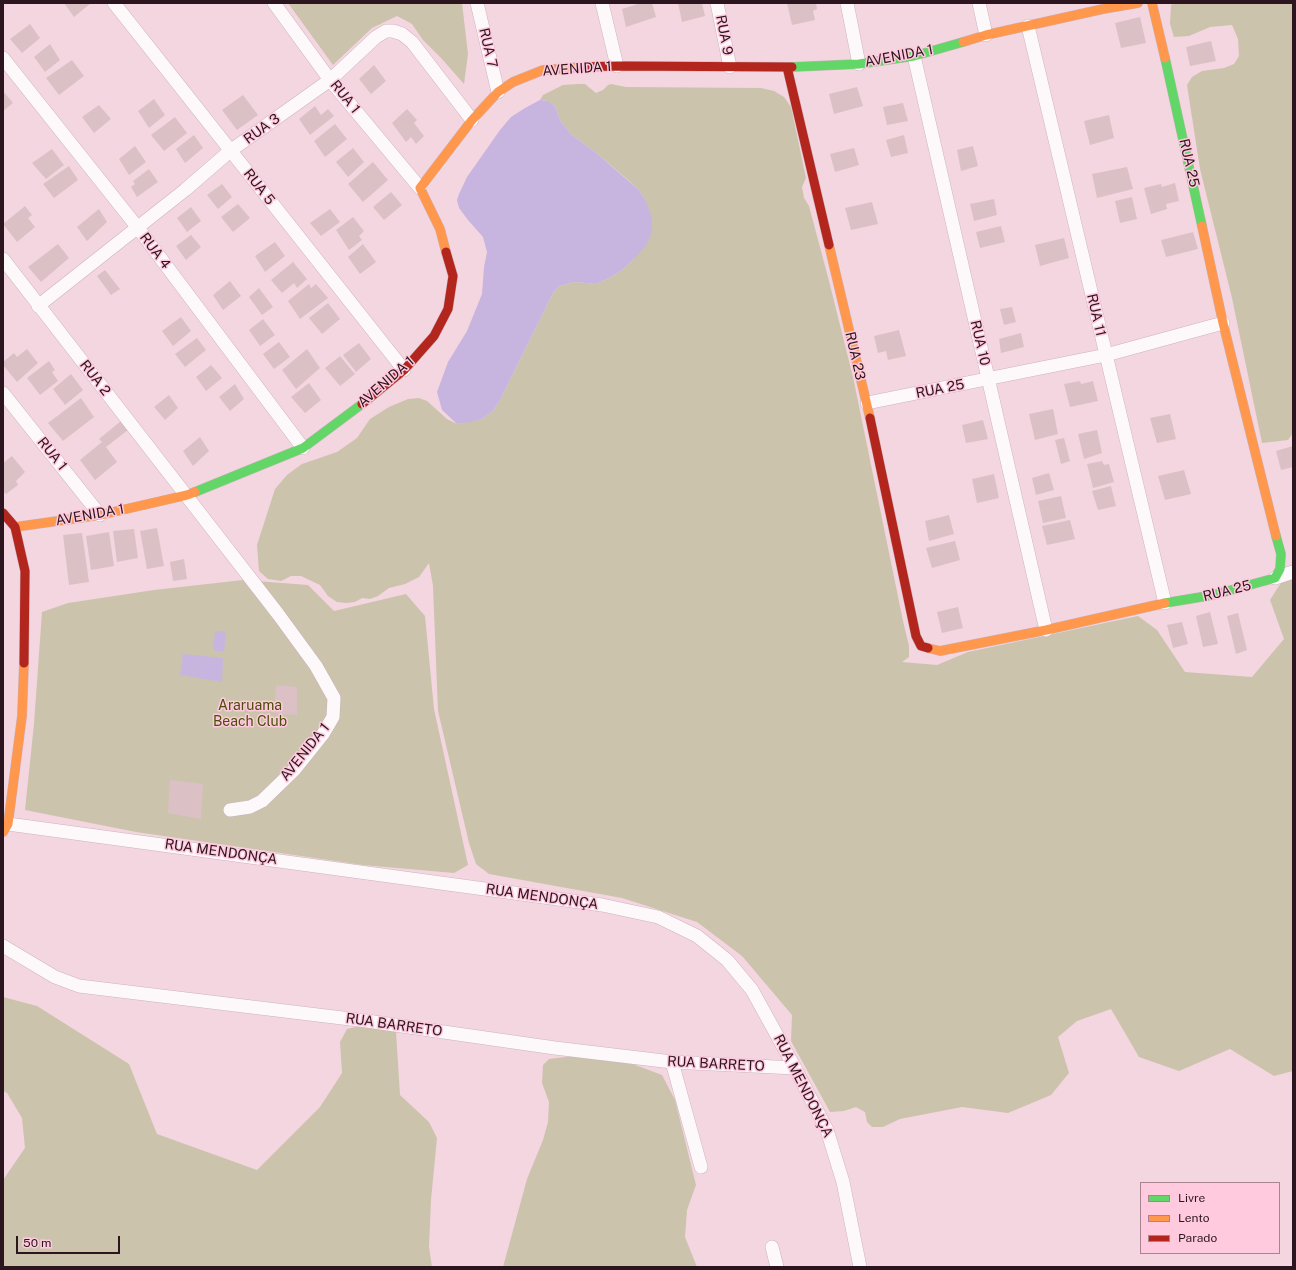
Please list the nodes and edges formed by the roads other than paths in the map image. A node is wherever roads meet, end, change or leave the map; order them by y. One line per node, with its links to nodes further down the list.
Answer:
1 (114, 3): 22 (street, RUA 5)
2 (274, 3): 19 (street, RUA 1)
3 (478, 3): 20 (street, RUA 7)
4 (602, 3): 16 (street)
5 (718, 3): 17 (street, RUA 9)
6 (847, 3): 15 (street)
7 (979, 3): 12 (street)
8 (1138, 3): 10 (street, AVENIDA 1)
9 (1152, 3): 27 (street, RUA 25)
10 (1102, 6): 11 (street, AVENIDA 1)
11 (1028, 26): 12 (street, AVENIDA 1); 28 (street, RUA 11)
12 (986, 35): 13 (street, AVENIDA 1)
13 (914, 56): 15 (street, AVENIDA 1); 30 (street, RUA 10)
14 (3, 58): 24 (street, RUA 4)
15 (859, 64): 18 (street, AVENIDA 1)
16 (617, 66): 17 (street, AVENIDA 1); 20 (street, AVENIDA 1)
17 (730, 67): 18 (street, AVENIDA 1)
18 (787, 67): 32 (street, RUA 23)
19 (330, 80): 21 (street, RUA 3); 22 (street, RUA 3); 23 (street, RUA 1)
20 (498, 92): 21 (street, AVENIDA 1)
21 (472, 120): 23 (street, AVENIDA 1)
22 (230, 151): 24 (street, RUA 3); 29 (street, RUA 5)
23 (420, 188): 29 (street, AVENIDA 1)
24 (138, 228): 26 (street, RUA 3); 33 (street, RUA 4)
25 (3, 259): 26 (street, RUA 2)
26 (38, 306): 34 (street, RUA 2)
27 (1223, 323): 28 (street, RUA 25); 39 (street, RUA 25)
28 (1106, 355): 30 (street, RUA 25); 40 (street, RUA 11)
29 (404, 370): 33 (street, AVENIDA 1)
30 (989, 379): 32 (street, RUA 25); 41 (street, RUA 10)
31 (3, 393): 36 (street, RUA 1)
32 (866, 404): 42 (street, RUA 23)
33 (303, 448): 34 (street, AVENIDA 1)
34 (187, 495): 36 (street, AVENIDA 1); 43 (street, AVENIDA 1)
35 (3, 513): 37 (street)
36 (100, 515): 37 (street, AVENIDA 1)
37 (15, 527): 44 (street)
38 (1293, 572): 39 (street)
39 (1275, 578): 40 (street, RUA 25)
40 (1165, 603): 41 (street, RUA 25)
41 (1046, 630): 42 (street, RUA 25)
42 (921, 646)
43 (230, 810)
44 (5, 828): 47 (street, RUA MENDONÇA)
45 (3, 946): 46 (street, RUA BARRETO)
46 (672, 1062): 47 (street, RUA BARRETO); 48 (street)
47 (795, 1068): 51 (street, RUA MENDONÇA)
48 (702, 1167)
49 (772, 1247): 50 (street)
50 (777, 1267)
51 (860, 1267)

